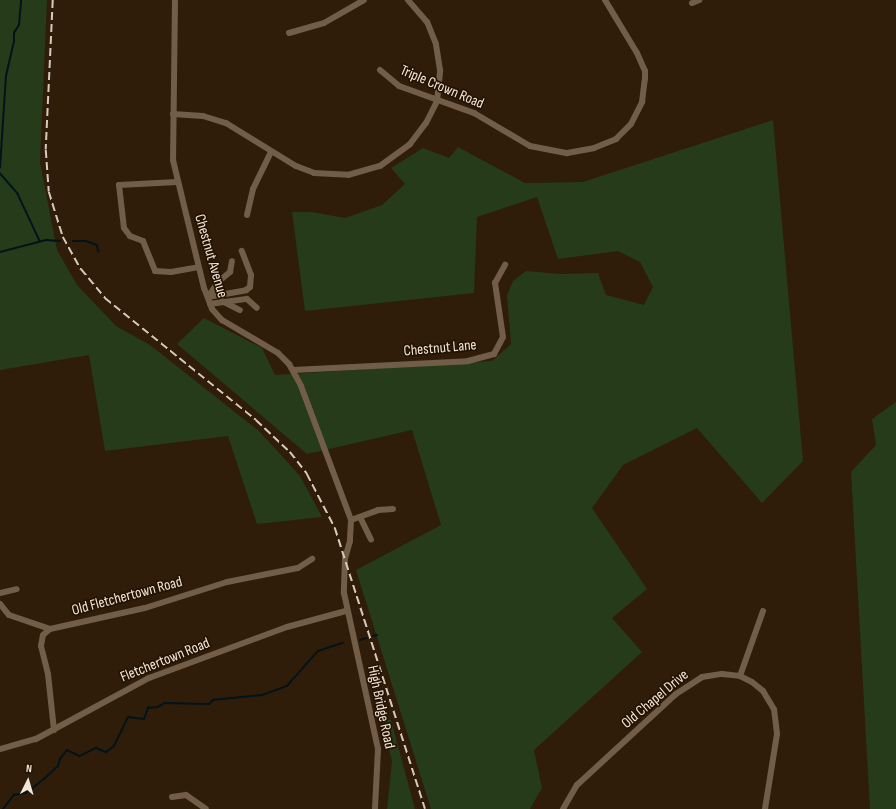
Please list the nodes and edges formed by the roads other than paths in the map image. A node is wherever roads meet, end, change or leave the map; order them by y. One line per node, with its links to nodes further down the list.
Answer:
1 (176, 0): 8 (street, Chestnut Avenue)
2 (364, 0): 5 (street)
3 (408, 0): 7 (street)
4 (605, 0): 7 (street, Triple Crown Road)
5 (289, 32)
6 (380, 70): 7 (street, Triple Crown Road)
7 (437, 101): 9 (street)
8 (173, 114): 9 (street); 10 (street, Chestnut Avenue)
9 (272, 152): 11 (street)
10 (177, 182): 15 (street, Chestnut Avenue); 15 (street)
11 (247, 216)
12 (242, 251): 16 (street)
13 (232, 261): 16 (street)
14 (505, 265): 20 (street, Chestnut Lane)
15 (199, 267): 16 (street, Chestnut Avenue)
16 (209, 301): 17 (street); 20 (street, Chestnut Avenue)
17 (222, 301): 18 (street); 19 (street)
18 (257, 308)
19 (240, 310)
20 (293, 370): 23 (street, Chestnut Avenue)
21 (393, 509): 22 (street)
22 (360, 517): 23 (street); 24 (street)
23 (351, 520): 29 (street, Chestnut Avenue)
24 (371, 540)
25 (312, 559): 31 (street, Old Fletchertown Road)
26 (17, 589): 27 (street)
27 (0, 593)
28 (1, 607): 31 (street)
29 (346, 611): 33 (street, Fletchertown Road); 37 (street, High Bridge Road)
30 (763, 611): 32 (street)
31 (50, 629): 33 (street)
32 (740, 676): 38 (street, Old Chapel Drive); 39 (street, Old Chapel Drive)
33 (54, 730): 34 (street, Fletchertown Road)
34 (0, 749)
35 (172, 797): 36 (street)
36 (206, 809)
37 (375, 809)
38 (563, 809)
39 (765, 809)

